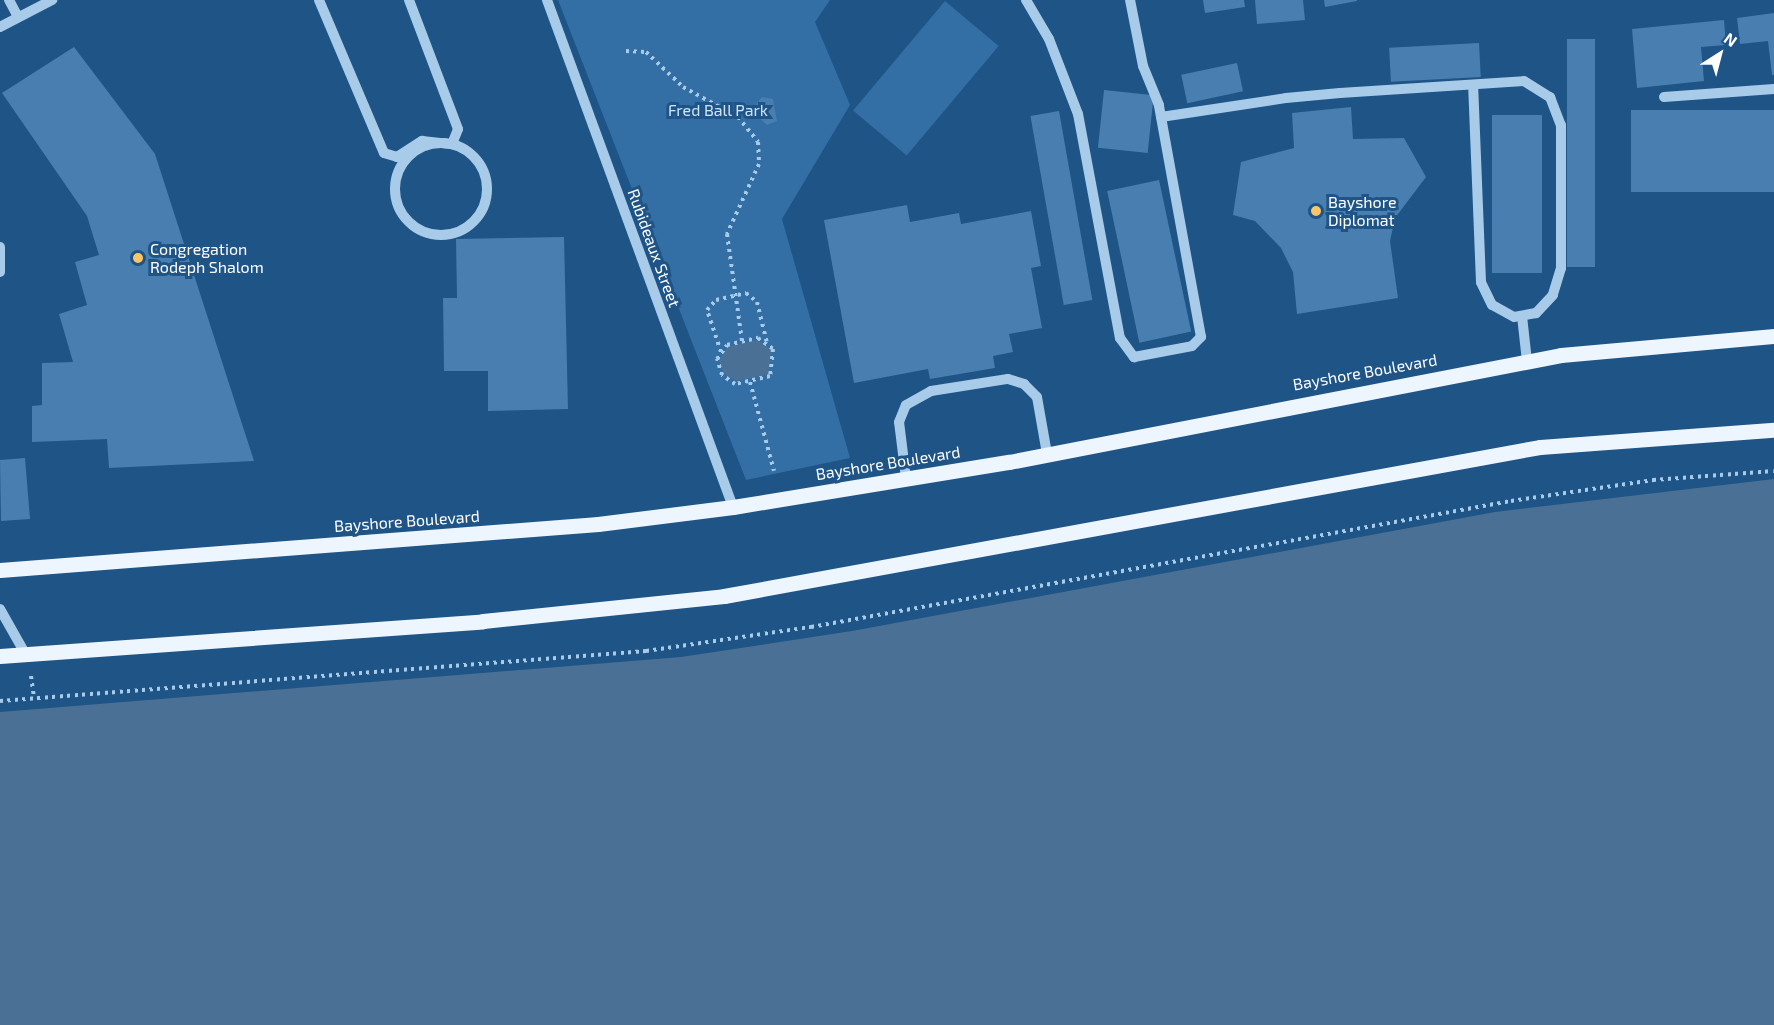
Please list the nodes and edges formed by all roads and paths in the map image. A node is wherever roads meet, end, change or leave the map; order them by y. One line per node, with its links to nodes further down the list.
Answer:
1 (9, 0): 8 (street)
2 (52, 0): 8 (street)
3 (319, 0): 17 (street)
4 (409, 0): 17 (street)
5 (547, 0): 33 (street, Rubideaux Street)
6 (1026, 0): 16 (street)
7 (1130, 0): 16 (street)
8 (18, 17): 9 (street)
9 (0, 27)
10 (626, 51): 15 (path)
11 (1473, 85): 16 (street); 21 (street); 21 (street)
12 (1774, 89): 13 (street)
13 (1664, 97)
14 (755, 110): 15 (path)
15 (738, 117): 20 (path)
16 (1161, 117)
17 (452, 144): 17 (street)
18 (0, 247): 19 (street)
19 (0, 272)
20 (731, 296): 23 (path); 24 (path); 25 (path)
21 (1522, 316): 26 (street)
22 (1774, 336): 26 (main road, Bayshore Boulevard)
23 (742, 341): 24 (path); 25 (path)
24 (768, 343): 27 (path)
25 (721, 352): 27 (path)
26 (1527, 362): 29 (main road, Bayshore Boulevard)
27 (750, 382): 30 (path)
28 (1774, 430): 36 (main road)
29 (1047, 454): 32 (main road, Bayshore Boulevard); 32 (street)
30 (774, 471)
31 (1774, 471): 39 (path)
32 (906, 478): 33 (main road, Bayshore Boulevard)
33 (733, 507): 34 (main road, Bayshore Boulevard)
34 (0, 570)
35 (0, 609): 36 (street)
36 (26, 655): 37 (main road)
37 (0, 656)
38 (32, 676): 39 (path)
39 (34, 698): 40 (path)
40 (0, 701)

